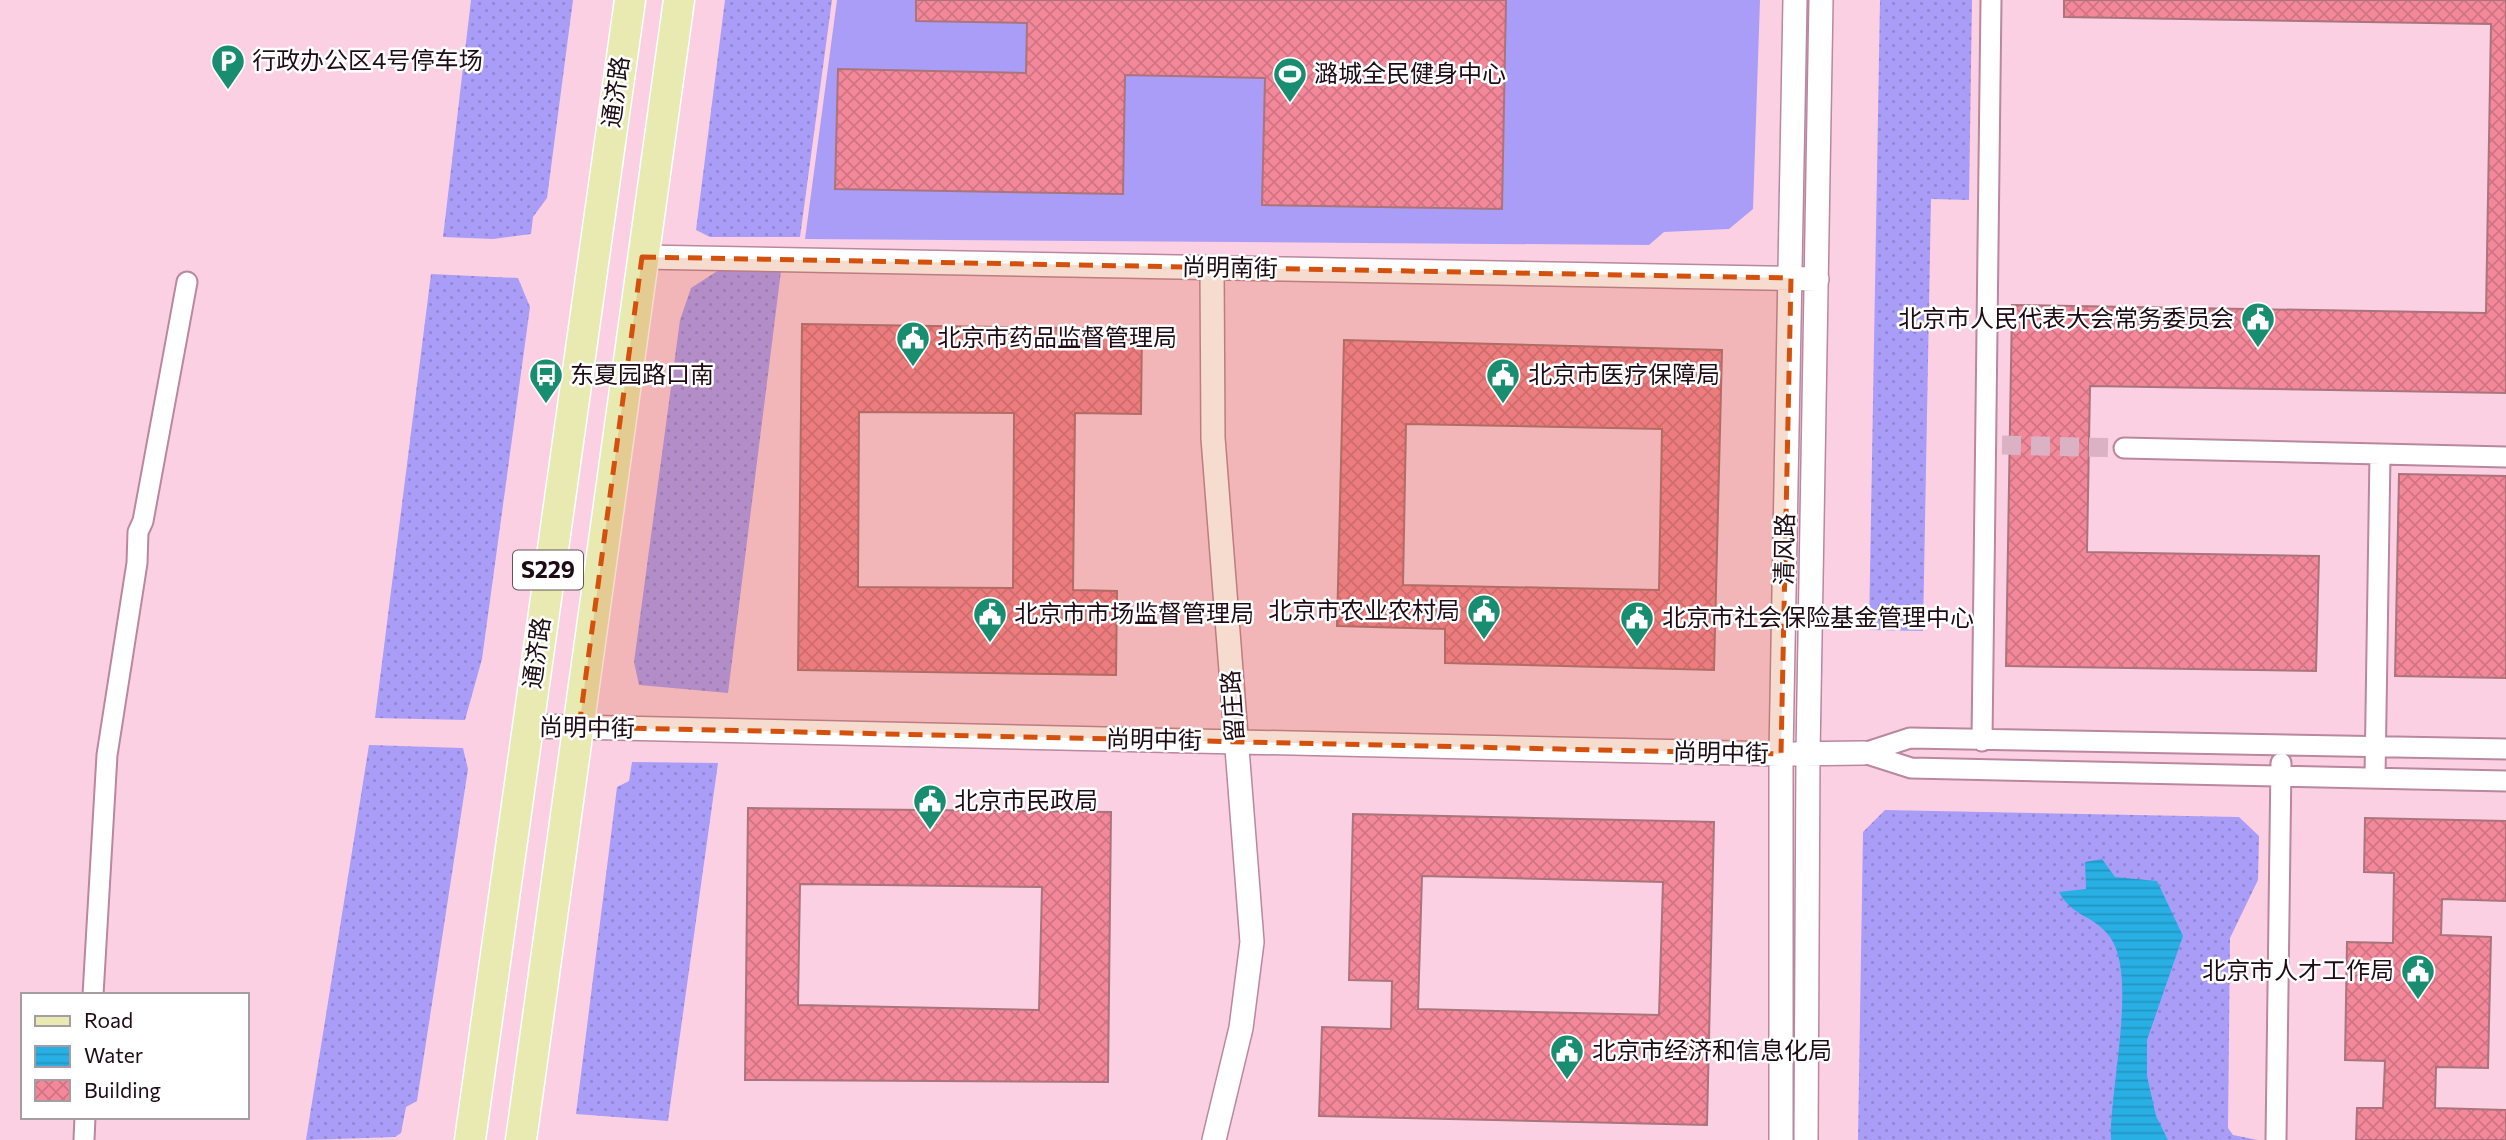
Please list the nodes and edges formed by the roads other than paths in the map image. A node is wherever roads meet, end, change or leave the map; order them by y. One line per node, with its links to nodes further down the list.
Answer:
1 (630, 0): 14 (main road, 通济路 / S229)
2 (679, 0): 6 (main road, 通济路 / S229)
3 (1796, 0): 8 (street, 清风路)
4 (1821, 0): 9 (street, 清风路)
5 (1991, 0): 16 (street)
6 (642, 257): 7 (street, 尚明南街); 15 (main road, 通济路 / S229)
7 (1212, 268): 8 (street, 尚明南街); 17 (street, 留庄路)
8 (1791, 278): 9 (street, 尚明南街); 22 (street, 清风路)
9 (1817, 279): 23 (street, 清风路)
10 (187, 282): 27 (street)
11 (2124, 448): 12 (street)
12 (2380, 454): 13 (street); 19 (street)
13 (2506, 457)
14 (527, 726): 15 (street, 尚明中街); 30 (main road, 通济路 / S229)
15 (579, 727): 17 (street, 尚明中街); 31 (main road, 通济路 / S229)
16 (1982, 741): 18 (street); 21 (street)
17 (1236, 742): 22 (street, 尚明中街); 32 (street, 留庄路)
18 (2281, 746): 19 (street); 24 (street)
19 (2376, 746): 20 (street); 25 (street)
20 (2506, 749)
21 (1864, 753): 23 (street, 尚明中街); 24 (street)
22 (1781, 754): 23 (street, 尚明中街); 33 (street, 清风路)
23 (1808, 754): 34 (street, 清风路)
24 (2281, 775): 25 (street); 35 (street)
25 (2375, 777): 26 (street)
26 (2506, 781)
27 (93, 993)
28 (85, 1119): 29 (street)
29 (84, 1140)
30 (470, 1140)
31 (521, 1140)
32 (1214, 1140)
33 (1781, 1140)
34 (1806, 1140)
35 (2276, 1140)

